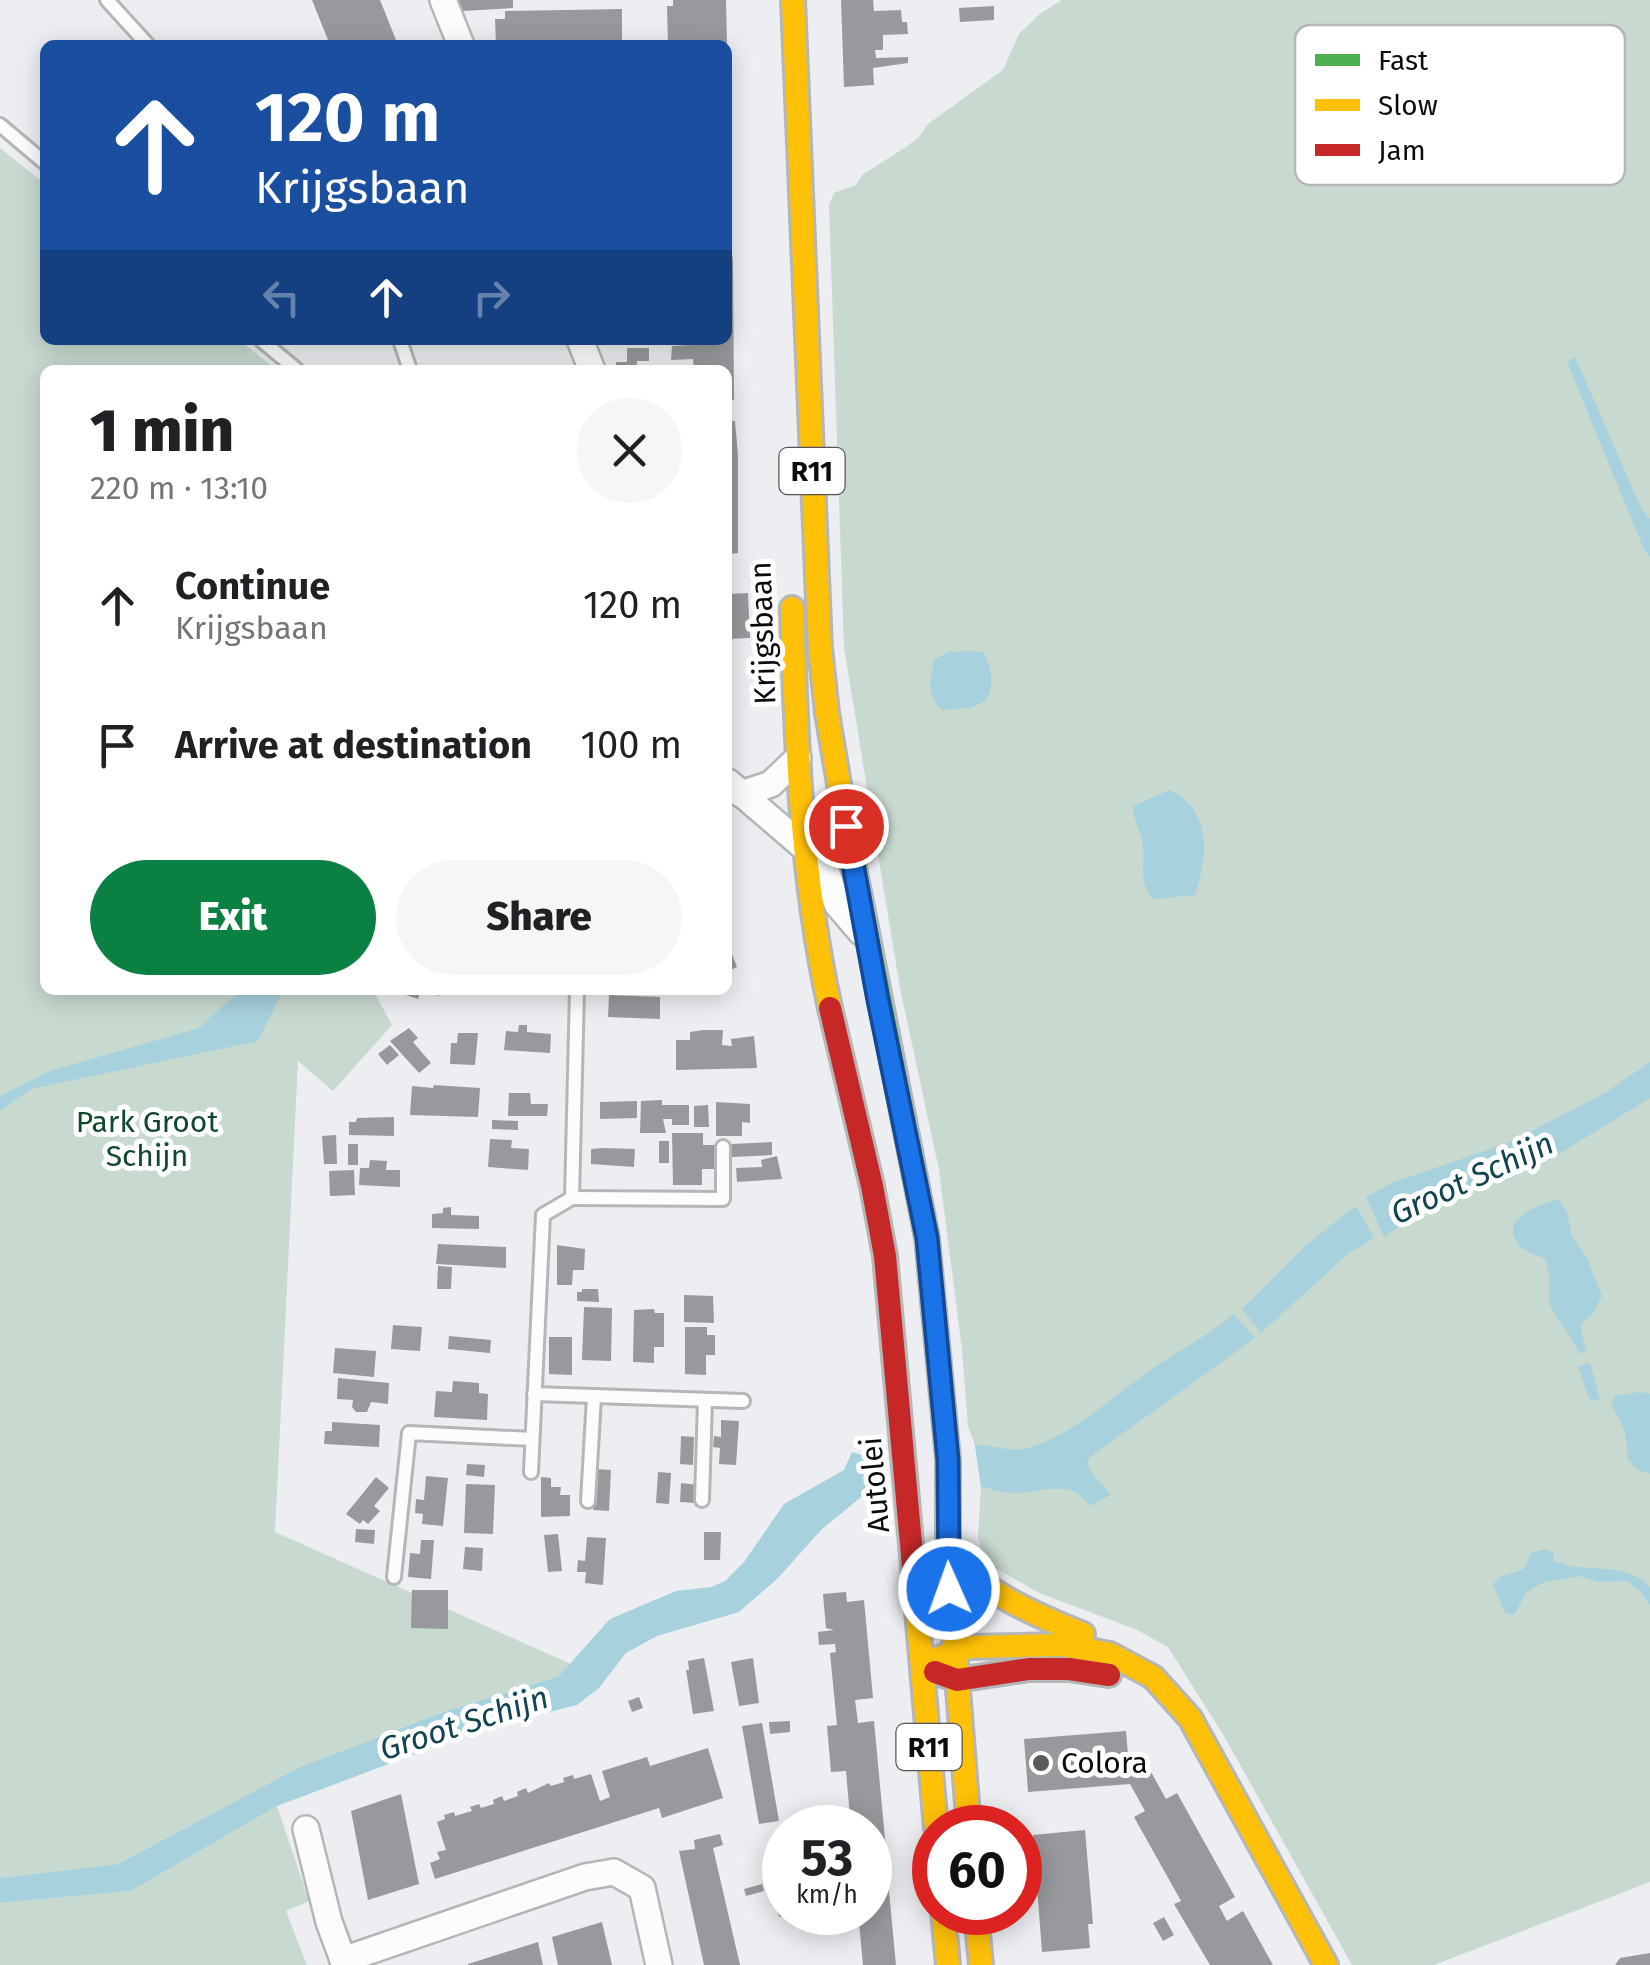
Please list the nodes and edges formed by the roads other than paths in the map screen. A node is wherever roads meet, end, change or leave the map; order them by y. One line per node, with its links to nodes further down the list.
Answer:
1 (107, 0): 4 (lane)
2 (443, 0): 5 (street)
3 (793, 0): 16 (main road, Krijgsbaan / R11)
4 (143, 40)
5 (459, 40)
6 (773, 72): 9 (main road)
7 (0, 126): 8 (lane)
8 (40, 158)
9 (781, 267)
10 (267, 345): 11 (lane)
11 (291, 365)
12 (791, 586): 13 (main road, Krijgsbaan / R11)
13 (798, 758): 14 (street); 15 (main road, Krijgsbaan / R11)
14 (734, 788): 15 (street)
15 (805, 848): 16 (street); 20 (main road, Krijgsbaan / R11)
16 (866, 938): 29 (main road, Krijgsbaan / R11)
17 (577, 995): 19 (lane)
18 (723, 1148): 19 (lane)
19 (572, 1198): 21 (lane)
20 (885, 1256): 33 (main road, Autolei / R11)
21 (534, 1394): 22 (lane); 25 (lane)
22 (594, 1397): 23 (lane); 28 (lane)
23 (705, 1400): 24 (lane); 27 (lane)
24 (743, 1402)
25 (532, 1439): 26 (lane); 30 (lane)
26 (530, 1472)
27 (702, 1500)
28 (588, 1501)
29 (947, 1556): 31 (main road, R11); 32 (main road)
30 (394, 1577)
31 (954, 1648): 32 (main road); 33 (main road); 34 (main road, R11)
32 (1096, 1649): 35 (main road)
33 (921, 1666): 34 (main road); 36 (main road, Autolei / R11)
34 (957, 1680): 35 (main road); 37 (main road, R11)
35 (1205, 1747): 45 (main road)
36 (934, 1805)
37 (967, 1805)
38 (306, 1829): 41 (street)
39 (945, 1935): 43 (main road)
40 (978, 1935): 44 (main road)
41 (344, 1962): 42 (street)
42 (659, 1965)
43 (948, 1965)
44 (981, 1965)
45 (1326, 1965)

